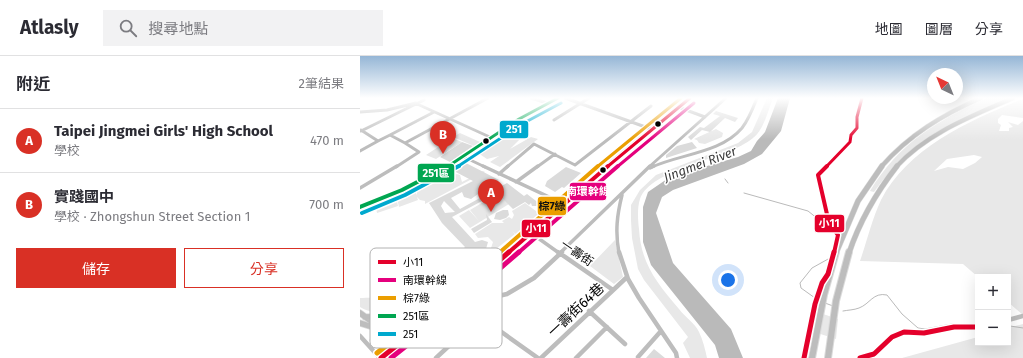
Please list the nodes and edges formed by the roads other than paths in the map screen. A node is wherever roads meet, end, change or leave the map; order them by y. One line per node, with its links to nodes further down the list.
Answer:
1 (398, 112): 20 (street)
2 (434, 112): 16 (street); 23 (street)
3 (462, 112): 16 (street)
4 (532, 112): 24 (street)
5 (566, 112): 17 (street)
6 (604, 112): 18 (street)
7 (643, 112): 18 (street)
8 (672, 112): 21 (main road)
9 (692, 112): 15 (street)
10 (710, 112): 15 (street)
11 (750, 112): 30 (street)
12 (858, 112): 67 (street)
13 (954, 112): 68 (highway)
14 (982, 112): 69 (highway)
15 (705, 117): 30 (street)
16 (450, 119): 24 (street); 26 (street)
17 (554, 120)
18 (631, 122): 21 (street); 28 (street)
19 (362, 126): 20 (street)
20 (365, 129): 22 (street)
21 (651, 129): 35 (main road)
22 (361, 131): 25 (street)
23 (390, 135): 25 (street); 26 (street)
24 (492, 138): 29 (street)
25 (378, 141): 27 (street)
26 (405, 143): 33 (street)
27 (360, 151)
28 (555, 154): 31 (street); 32 (street)
29 (464, 157): 31 (street); 36 (street)
30 (645, 171): 34 (street)
31 (499, 174): 32 (street)
32 (516, 182): 35 (street)
33 (360, 188)
34 (623, 192): 38 (street); 40 (street)
35 (564, 204): 37 (main road)
36 (360, 207)
37 (530, 233): 38 (street, 一壽街); 39 (main road)
38 (560, 253): 41 (street, 一壽街); 42 (street)
39 (502, 258)
40 (626, 278): 41 (street, 一壽街64巷); 50 (street)
41 (612, 290): 43 (street, 一壽街64巷)
42 (502, 295)
43 (589, 311): 48 (street); 60 (street, 一壽街64巷)
44 (1023, 316): 45 (street)
45 (1011, 319)
46 (360, 323): 47 (main road)
47 (370, 326)
48 (607, 327): 53 (street); 65 (street)
49 (975, 327): 70 (street)
50 (661, 331): 61 (street); 66 (street)
51 (502, 333): 60 (street)
52 (360, 336): 54 (street)
53 (625, 344)
54 (370, 347)
55 (371, 348): 62 (street)
56 (398, 348): 59 (main road)
57 (399, 348): 59 (street)
58 (447, 348): 64 (street)
59 (395, 351): 62 (street); 63 (street)
60 (536, 357)
61 (638, 357)
62 (380, 358)
63 (388, 358)
64 (436, 358)
65 (576, 358)
66 (677, 358)
67 (804, 358)
68 (812, 358)
69 (828, 358)
70 (860, 358)

